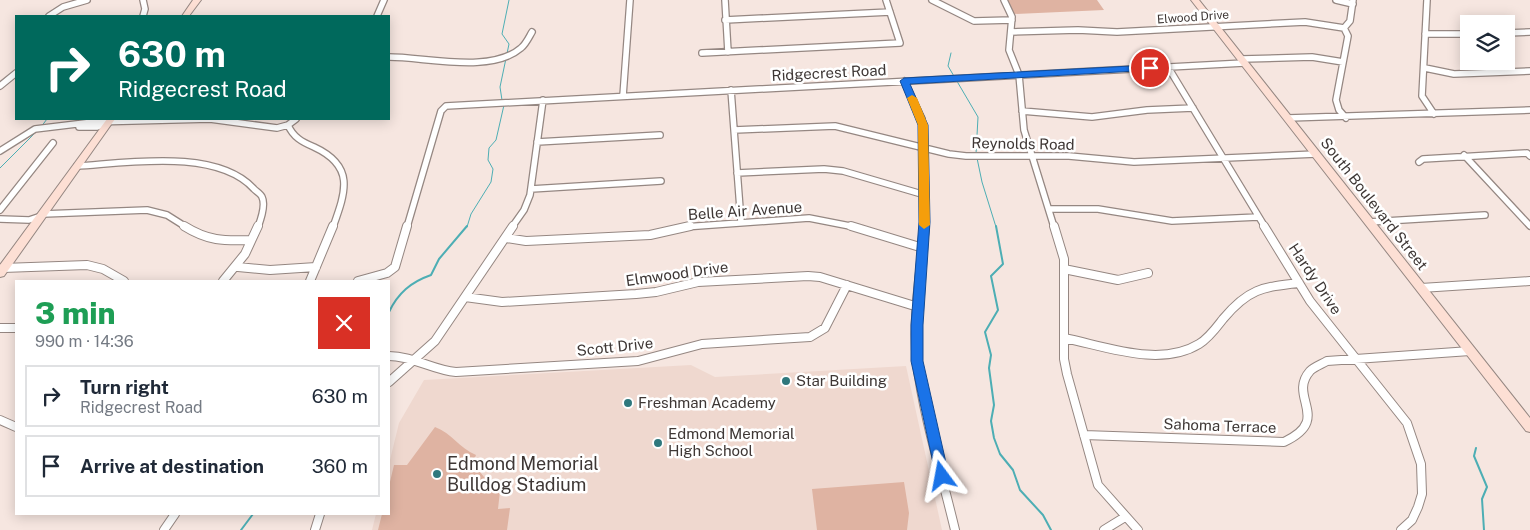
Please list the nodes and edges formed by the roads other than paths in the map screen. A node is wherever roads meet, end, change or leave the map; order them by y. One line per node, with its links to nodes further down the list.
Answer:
1 (87, 0): 13 (street)
2 (143, 0): 17 (street)
3 (197, 0): 18 (main road)
4 (384, 0): 19 (street)
5 (630, 0): 43 (street)
6 (725, 0): 20 (street)
7 (886, 0): 15 (street)
8 (932, 0): 21 (street)
9 (1004, 0): 21 (street)
10 (1195, 0): 22 (main road, South Boulevard Street)
11 (1336, 0): 14 (street)
12 (1428, 0): 28 (street)
13 (69, 2): 16 (street)
14 (1353, 2): 23 (street)
15 (890, 12): 20 (street); 30 (street)
16 (50, 15)
17 (143, 15)
18 (186, 15)
19 (377, 15)
20 (725, 20): 30 (street)
21 (1012, 20): 25 (street)
22 (1216, 26): 23 (street, Elwood Drive); 25 (street, Elwood Drive); 33 (main road, South Boulevard Street)
23 (1344, 28): 34 (street)
24 (532, 32): 32 (street)
25 (1011, 32): 39 (street)
26 (1530, 32): 27 (street)
27 (1515, 33)
28 (1425, 34): 29 (street); 36 (street)
29 (1460, 34)
30 (728, 52): 31 (street)
31 (702, 53)
32 (390, 57)
33 (1243, 61): 34 (street, Ridgecrest Road); 35 (street, Ridgecrest Road); 49 (main road, South Boulevard Street)
34 (1343, 62): 50 (street)
35 (1168, 67): 39 (street, Ridgecrest Road); 45 (street, Hardy Drive)
36 (1425, 68): 37 (street); 48 (street)
37 (1530, 71)
38 (15, 74): 41 (street)
39 (1019, 75): 40 (street, Ridgecrest Road); 47 (street)
40 (904, 81): 42 (street, Ridgecrest Road); 60 (street)
41 (0, 86)
42 (731, 90): 43 (street, Ridgecrest Road); 56 (street)
43 (622, 96): 44 (street, Ridgecrest Road)
44 (543, 100): 58 (street); 93 (street, Ridgecrest Road)
45 (1193, 108): 47 (street); 66 (street, Hardy Drive)
46 (1530, 110): 48 (street)
47 (1022, 111): 64 (street)
48 (1434, 114): 50 (street)
49 (1288, 118): 50 (street); 62 (main road, South Boulevard Street)
50 (1346, 118)
51 (160, 120): 54 (street)
52 (223, 120): 55 (street)
53 (295, 120): 55 (street)
54 (109, 121): 61 (street); 68 (main road)
55 (288, 125): 86 (street)
56 (734, 130): 60 (street, Reynolds Road); 69 (street)
57 (660, 135): 58 (street)
58 (537, 142): 71 (street)
59 (53, 143): 74 (street)
60 (924, 148): 64 (street, Reynolds Road); 72 (street)
61 (0, 151)
62 (1316, 154): 66 (street, Reynolds Road); 80 (main road, South Boulevard Street)
63 (1528, 155): 65 (street)
64 (1032, 156): 66 (street, Reynolds Road); 73 (street)
65 (1464, 156): 67 (street); 81 (street)
66 (1223, 158): 77 (street, Hardy Drive)
67 (1419, 162)
68 (77, 166): 75 (main road); 83 (street)
69 (737, 173): 72 (street); 79 (street)
70 (661, 181): 71 (street)
71 (530, 189): 82 (street)
72 (925, 196): 84 (street)
73 (1049, 208): 77 (street); 87 (street)
74 (0, 210)
75 (42, 215): 78 (street); 83 (street); 88 (main road)
76 (1485, 215): 80 (street)
77 (1258, 217): 95 (street, Hardy Drive)
78 (3, 219)
79 (741, 222): 82 (street, Belle Air Avenue); 84 (street, Belle Air Avenue)
80 (1369, 222): 97 (main road, South Boulevard Street)
81 (1530, 226)
82 (506, 238): 98 (street)
83 (251, 240): 85 (street)
84 (923, 248): 99 (street)
85 (238, 267): 86 (street); 91 (street)
86 (316, 267): 92 (street)
87 (1064, 269): 89 (street); 102 (street)
88 (1, 271): 90 (street)
89 (1148, 273)
90 (122, 280)
91 (223, 280)
92 (310, 280)
93 (360, 280)
94 (1530, 281): 97 (street)
95 (1299, 283): 102 (street); 105 (street, Hardy Drive)
96 (847, 285): 98 (street, Elmwood Drive); 99 (street, Elmwood Drive); 106 (street, Scott Drive)
97 (1421, 288): 103 (main road, South Boulevard Street)
98 (465, 297): 106 (street)
99 (918, 307): 117 (street)
100 (0, 328): 101 (street)
101 (15, 328)
102 (1064, 338): 111 (street)
103 (1470, 351): 105 (street, Sahoma Terrace); 109 (main road, South Boulevard Street)
104 (390, 356): 106 (street, Scott Drive)
105 (1356, 358): 111 (street, Sahoma Terrace); 120 (street, Hardy Drive)
106 (415, 360): 107 (street)
107 (390, 381)
108 (0, 420): 110 (street)
109 (1530, 427)
110 (15, 428)
111 (1084, 434): 114 (street)
112 (173, 515): 115 (street)
113 (320, 515): 116 (street)
114 (1125, 517): 118 (street); 119 (street)
115 (164, 530)
116 (315, 530)
117 (955, 530)
118 (1104, 530)
119 (1138, 530)
120 (1401, 530)

